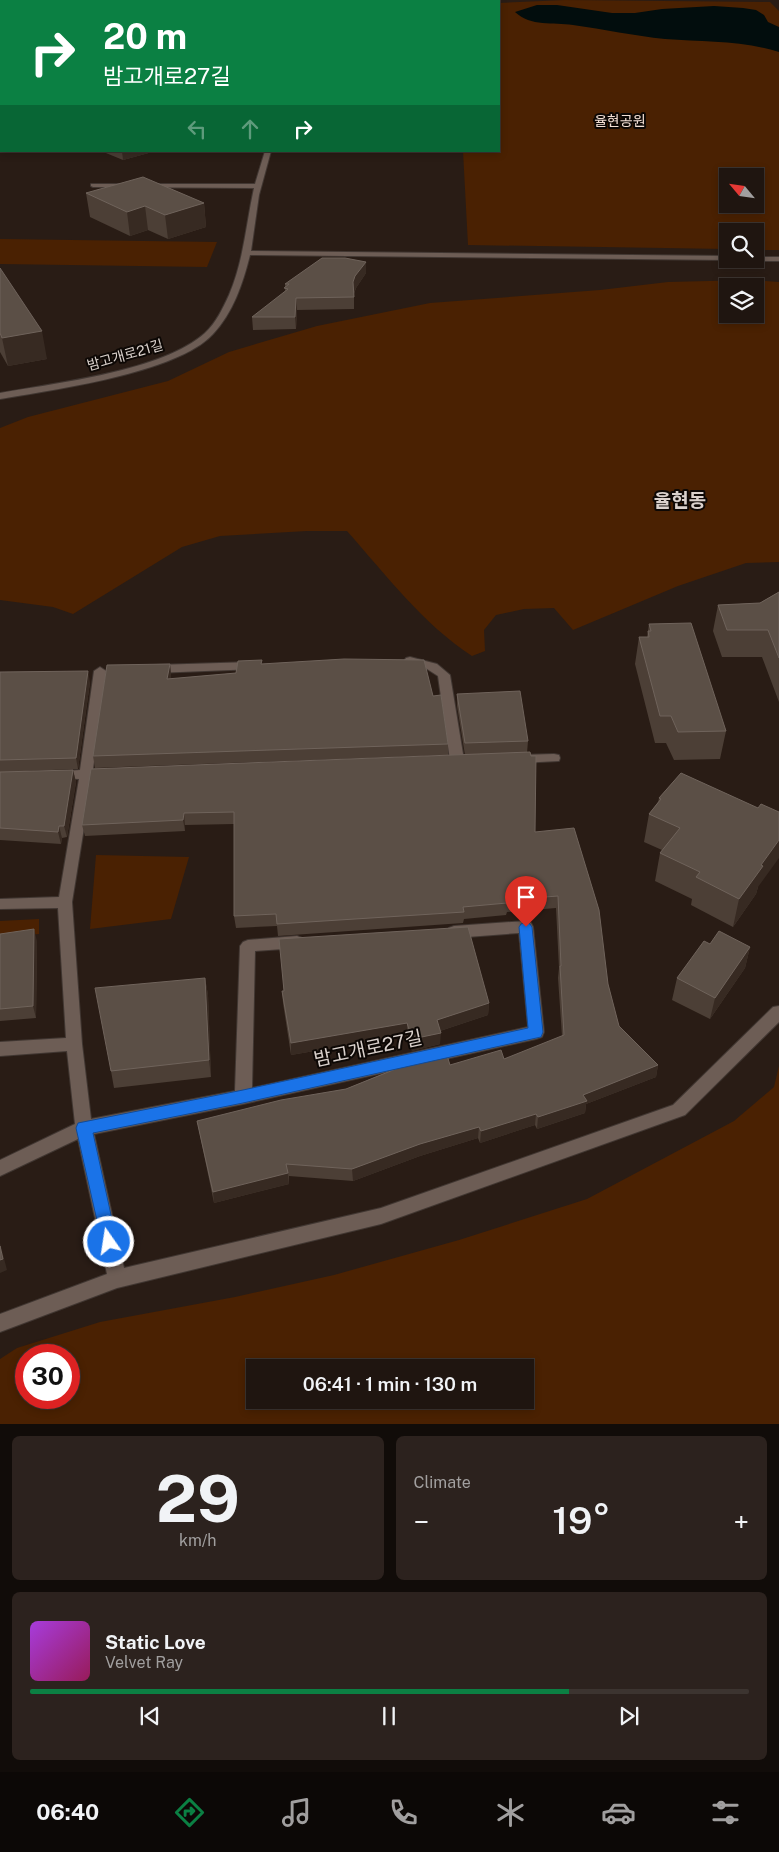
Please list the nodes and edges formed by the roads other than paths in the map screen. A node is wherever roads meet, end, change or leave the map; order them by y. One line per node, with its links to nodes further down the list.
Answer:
1 (268, 152): 3 (street, 밤고개로21길)
2 (93, 185): 3 (street)
3 (258, 186): 4 (street, 밤고개로21길)
4 (247, 253): 5 (street); 8 (street, 밤고개로21길)
5 (719, 258)
6 (764, 258): 7 (street)
7 (779, 259)
8 (0, 396)
9 (393, 662): 15 (street)
10 (266, 666): 11 (street)
11 (139, 670)
12 (100, 671): 17 (street)
13 (554, 758): 14 (street)
14 (505, 759)
15 (457, 760)
16 (116, 773): 17 (street)
17 (86, 774): 18 (street); 19 (street)
18 (48, 776)
19 (65, 902): 20 (street); 24 (street)
20 (0, 904)
21 (436, 933): 26 (street, 밤고개로27길)
22 (317, 941): 26 (street)
23 (779, 1012): 29 (street)
24 (74, 1044): 25 (street); 27 (street)
25 (0, 1049)
26 (243, 1097): 27 (street, 밤고개로27길)
27 (84, 1128): 28 (street, 밤고개로27길); 29 (street)
28 (0, 1168)
29 (117, 1279): 30 (street)
30 (0, 1323)

